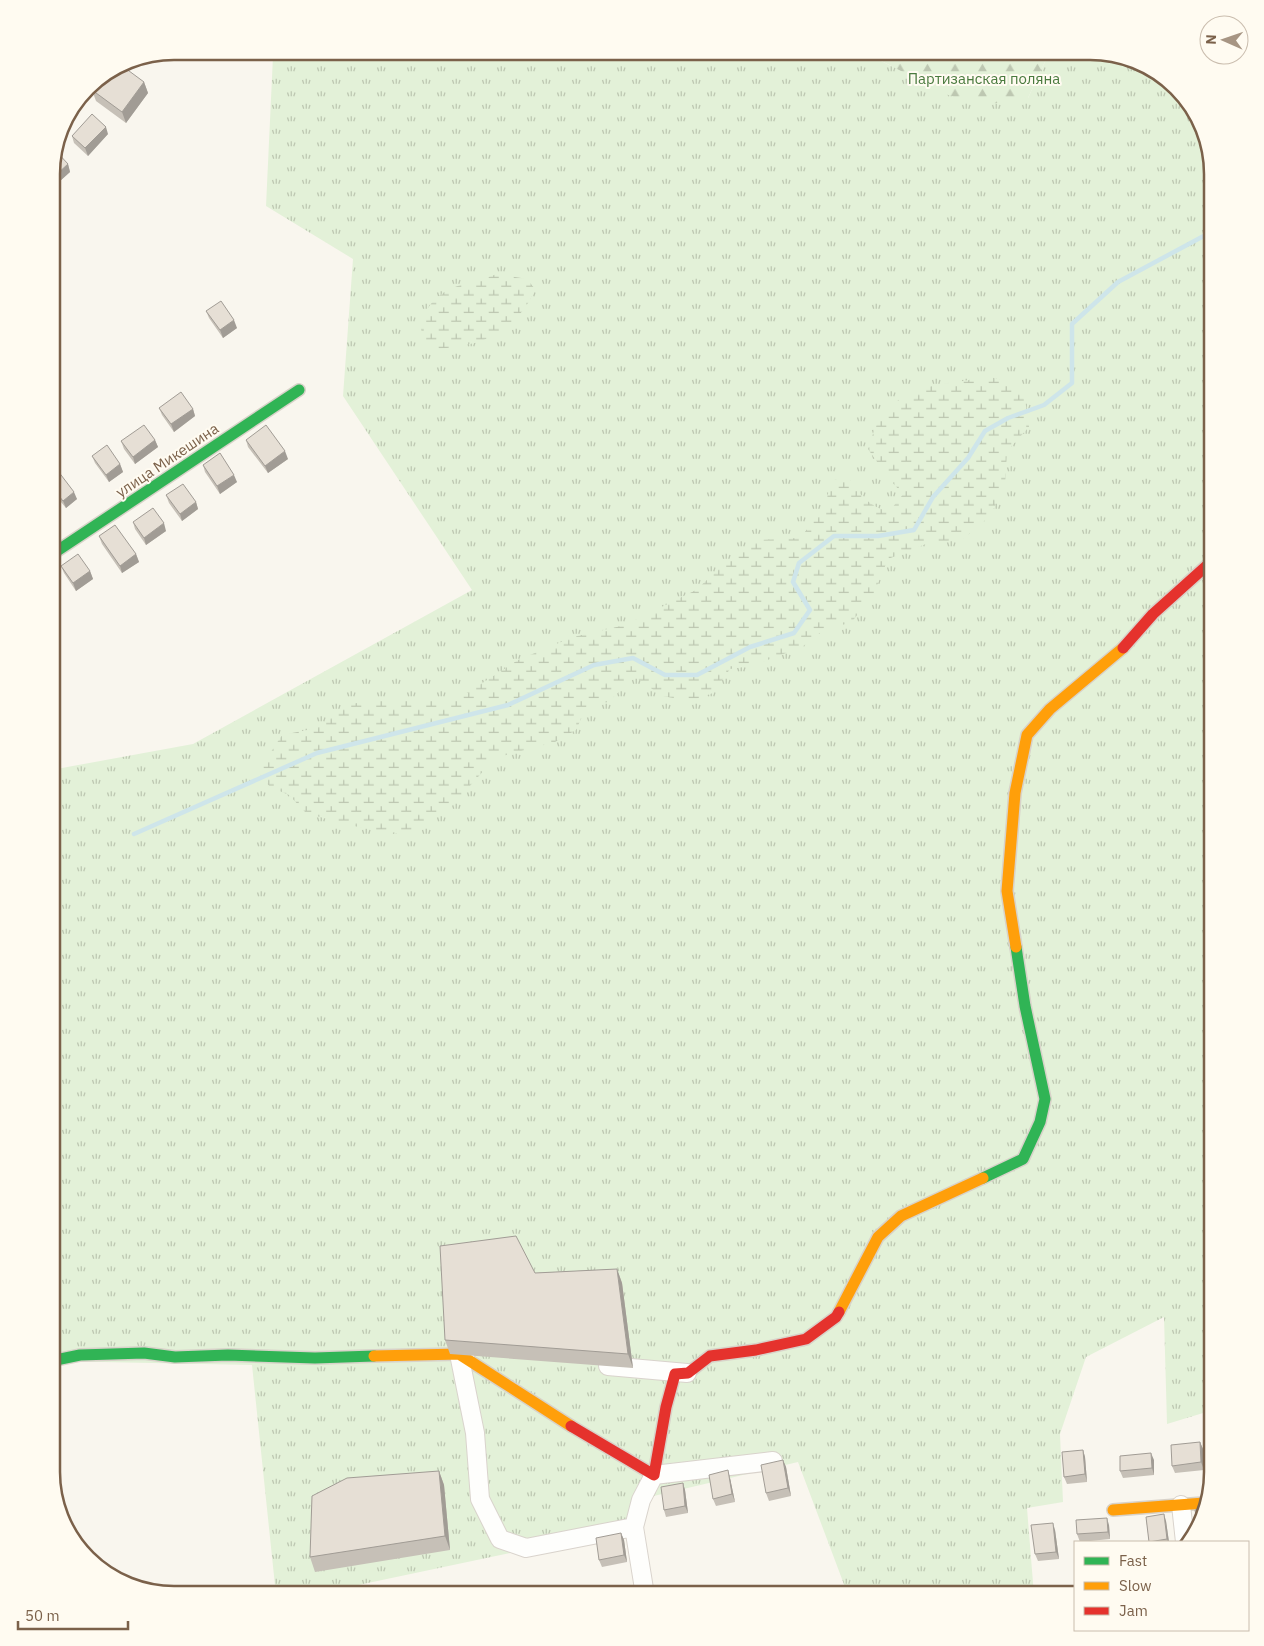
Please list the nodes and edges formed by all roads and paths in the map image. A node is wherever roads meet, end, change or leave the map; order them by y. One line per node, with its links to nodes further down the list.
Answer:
1 (299, 390): 2 (street, улица Микешина)
2 (60, 550)
3 (1204, 568): 8 (street)
4 (459, 1354): 5 (street); 6 (street); 10 (street); 14 (street)
5 (498, 1358)
6 (60, 1359)
7 (594, 1365): 8 (street)
8 (688, 1373): 10 (street)
9 (773, 1461): 10 (street)
10 (654, 1475): 14 (street)
11 (1199, 1503): 12 (street)
12 (1181, 1505): 13 (street); 15 (street)
13 (1113, 1510)
14 (634, 1527): 16 (street)
15 (1184, 1536)
16 (644, 1586)

